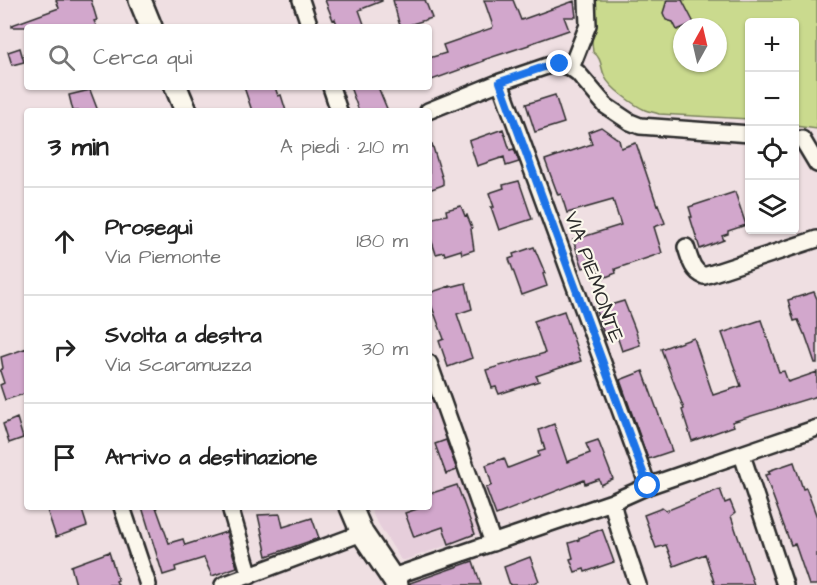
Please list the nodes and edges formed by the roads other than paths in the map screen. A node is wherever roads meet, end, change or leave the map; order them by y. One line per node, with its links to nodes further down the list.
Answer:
1 (140, 0): 4 (main road)
2 (301, 0): 5 (street)
3 (587, 0): 6 (street)
4 (150, 24)
5 (309, 24)
6 (571, 68): 7 (street); 13 (street)
7 (500, 82): 12 (street); 21 (street, VIA PIEMONTE)
8 (177, 90): 10 (main road)
9 (332, 90): 11 (street)
10 (185, 108)
11 (338, 108)
12 (432, 109)
13 (745, 134)
14 (805, 140): 15 (street)
15 (817, 164)
16 (817, 238): 17 (street)
17 (686, 247)
18 (432, 371): 27 (street)
19 (817, 428): 20 (street)
20 (742, 455): 21 (street); 33 (street)
21 (648, 486): 22 (street)
22 (612, 502): 27 (street); 32 (street)
23 (123, 510): 30 (street)
24 (231, 510): 28 (street)
25 (352, 510): 26 (main road)
26 (362, 533): 28 (street); 29 (main road)
27 (493, 543): 29 (street)
28 (250, 576): 31 (street)
29 (394, 581)
30 (148, 585)
31 (223, 585)
32 (638, 585)
33 (785, 585)

